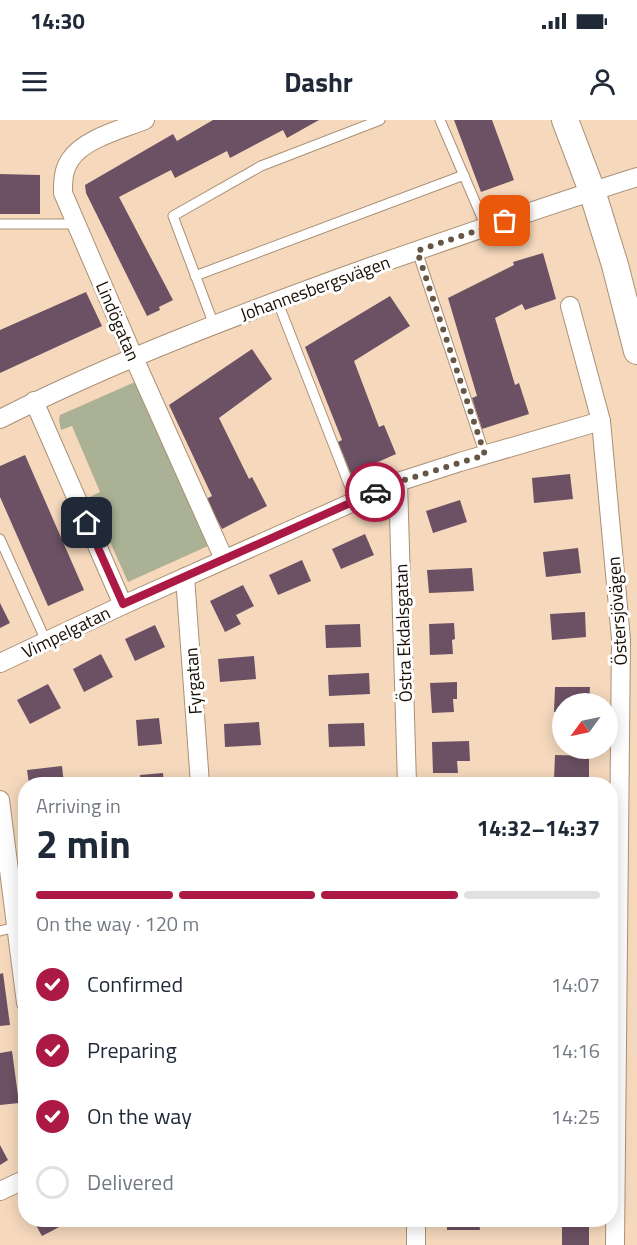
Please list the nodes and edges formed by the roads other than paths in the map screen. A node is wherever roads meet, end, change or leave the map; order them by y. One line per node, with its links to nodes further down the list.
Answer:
1 (145, 120): 9 (street, Lindögatan)
2 (380, 120): 12 (lane)
3 (440, 120): 5 (lane)
4 (565, 120): 7 (main road)
5 (464, 175): 10 (lane); 12 (lane)
6 (637, 177): 7 (street, Johannesbergsvägen)
7 (592, 191): 10 (street, Johannesbergsvägen); 16 (main road)
8 (0, 224): 9 (lane)
9 (77, 224): 17 (street, Lindögatan)
10 (486, 228): 11 (street, Johannesbergsvägen)
11 (417, 251): 13 (street, Johannesbergsvägen); 21 (lane)
12 (195, 276): 15 (lane)
13 (277, 300): 15 (street, Johannesbergsvägen); 23 (lane)
14 (570, 306): 20 (street, Östersjövägen)
15 (214, 325): 17 (street, Johannesbergsvägen)
16 (637, 351)
17 (134, 358): 18 (street, Johannesbergsvägen); 25 (street, Lindögatan)
18 (34, 401): 19 (street, Johannesbergsvägen); 27 (street)
19 (0, 419)
20 (601, 421): 21 (street, Vimpelgatan); 33 (street, Östersjövägen)
21 (485, 455): 22 (street, Vimpelgatan)
22 (398, 482): 23 (street, Vimpelgatan); 31 (street, Östra Ekdalsgatan)
23 (356, 500): 25 (street, Vimpelgatan)
24 (0, 539): 28 (lane)
25 (224, 559): 26 (street, Vimpelgatan)
26 (185, 576): 27 (street, Vimpelgatan); 30 (street, Fyrgatan)
27 (123, 604): 28 (street, Vimpelgatan)
28 (46, 641): 29 (street, Vimpelgatan)
29 (0, 663)
30 (199, 777)
31 (407, 777)
32 (0, 800): 34 (street)
33 (618, 829)
34 (5, 879): 35 (street)
35 (8, 929): 36 (street)
36 (18, 970)
37 (18, 1183): 38 (street)
38 (0, 1191)
39 (416, 1227): 41 (street)
40 (615, 1227): 42 (street, Östersjövägen)
41 (416, 1245)
42 (615, 1245)

